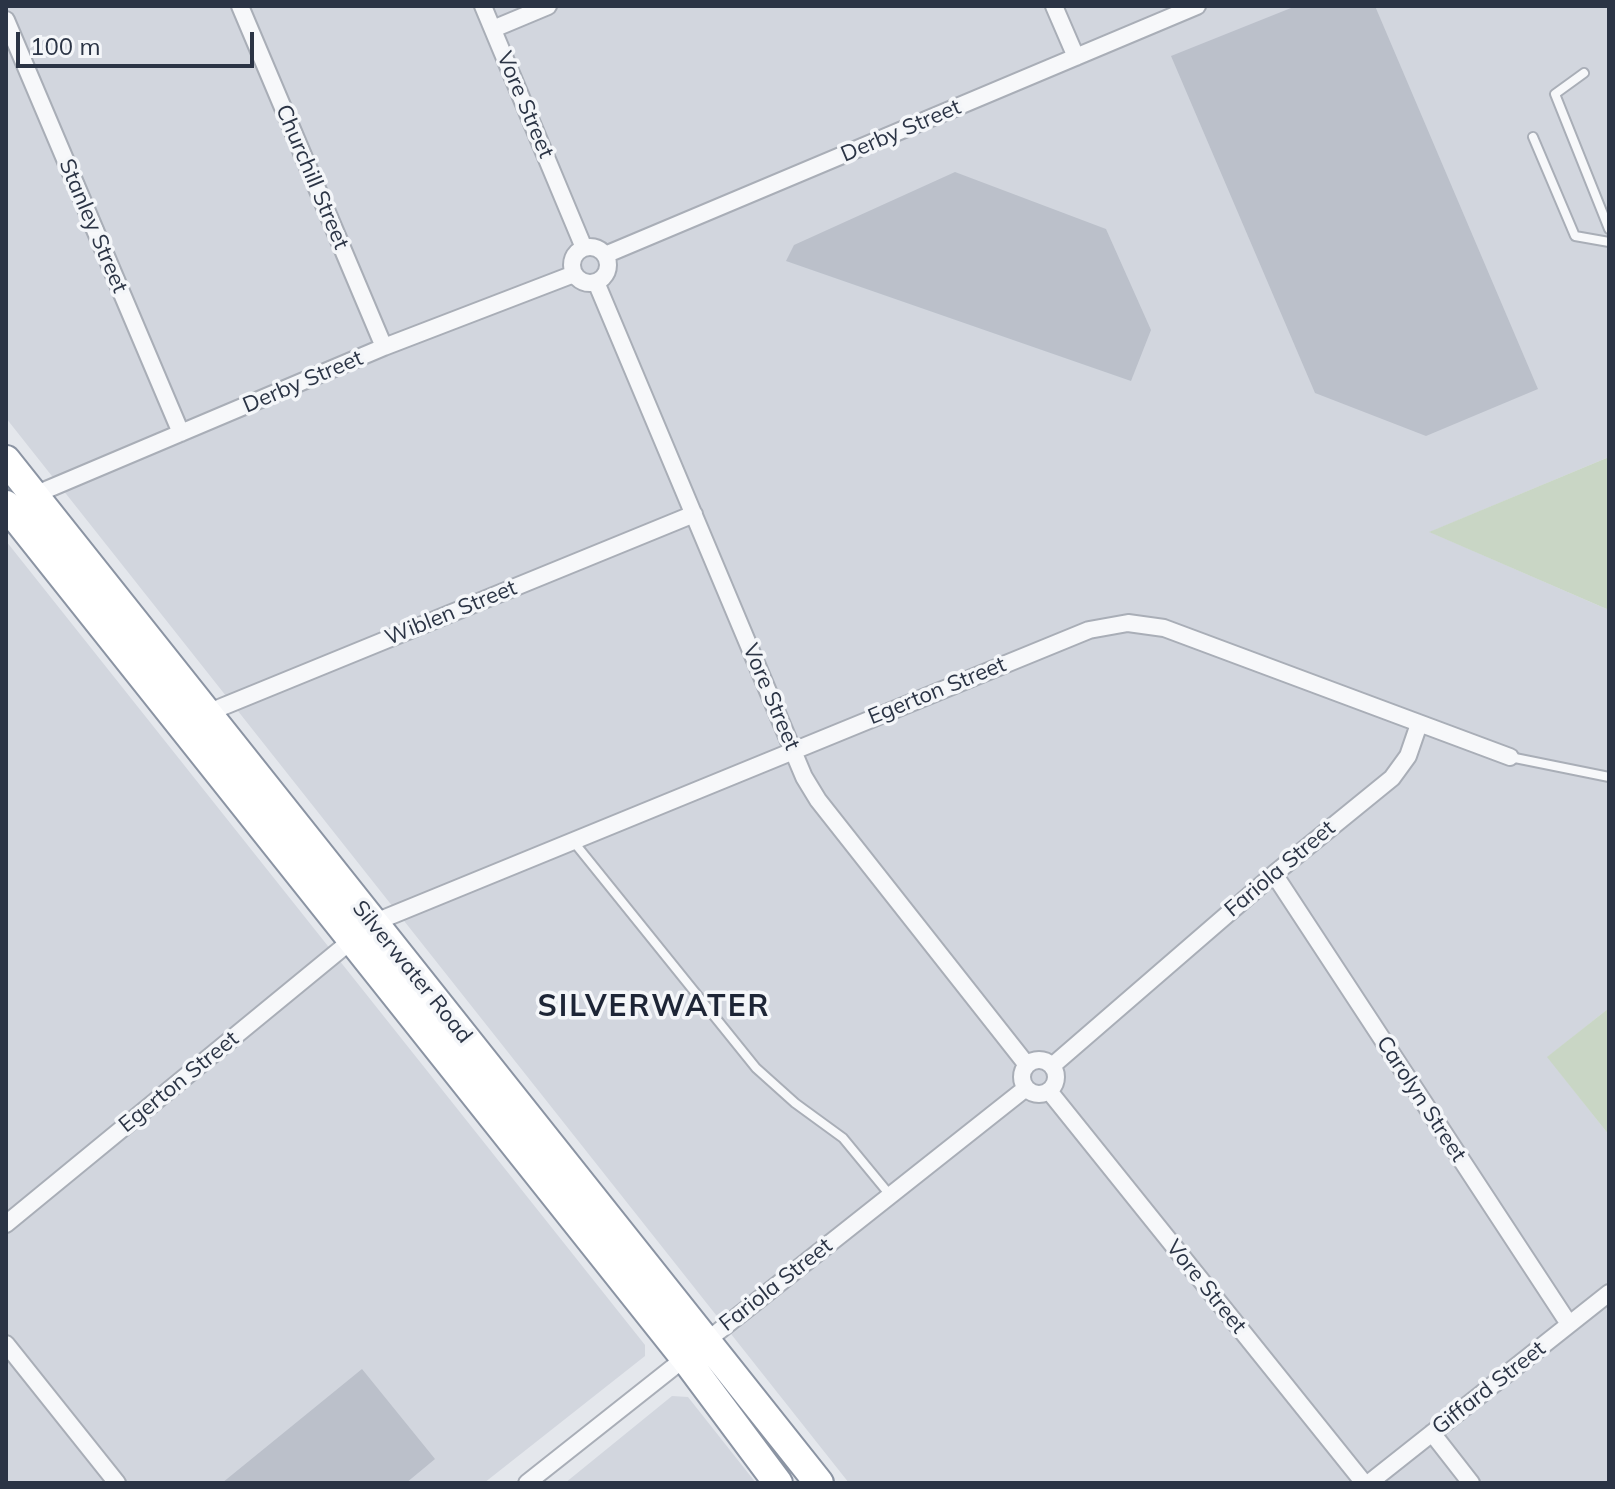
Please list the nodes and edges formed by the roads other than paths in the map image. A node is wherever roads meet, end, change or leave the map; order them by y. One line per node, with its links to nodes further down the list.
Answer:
1 (240, 6): 17 (street, Churchill Street)
2 (483, 6): 7 (street, Vore Street)
3 (548, 6): 7 (street)
4 (1054, 6): 8 (street)
5 (1197, 6): 8 (street, Derby Street)
6 (6, 20): 18 (street, Stanley Street)
7 (493, 29): 13 (street, Vore Street)
8 (1076, 57): 14 (street, Derby Street)
9 (1584, 73): 11 (lane)
10 (1533, 137): 12 (lane)
11 (1609, 229)
12 (1609, 242)
13 (584, 248): 14 (street); 15 (street)
14 (605, 255): 16 (street)
15 (574, 274): 16 (street); 17 (street, Derby Street)
16 (596, 282): 21 (street, Vore Street)
17 (384, 347): 18 (street, Derby Street)
18 (181, 433): 20 (street, Derby Street)
19 (6, 460): 20 (highway, Silverwater Road)
20 (34, 495): 23 (highway, Silverwater Road)
21 (694, 514): 23 (street, Wiblen Street); 25 (street, Vore Street)
22 (10, 520): 30 (highway, Silverwater Road)
23 (207, 713): 30 (highway, Silverwater Road)
24 (1419, 724): 25 (street, Egerton Street); 26 (street, Egerton Street); 29 (street, Fariola Street)
25 (793, 750): 28 (street, Egerton Street); 31 (street, Vore Street)
26 (1510, 757): 27 (lane)
27 (1609, 777)
28 (573, 841): 30 (street, Egerton Street); 35 (lane)
29 (1274, 874): 32 (street, Fariola Street); 38 (street, Carolyn Street)
30 (363, 932): 36 (street, Egerton Street); 40 (highway, Silverwater Road)
31 (1027, 1065): 32 (street); 33 (street)
32 (1052, 1066): 34 (street)
33 (1026, 1088): 34 (street); 35 (street, Fariola Street)
34 (1049, 1091): 46 (street, Vore Street)
35 (890, 1195): 40 (street, Fariola Street)
36 (6, 1224)
37 (1609, 1293): 38 (street, Giffard Street)
38 (1569, 1324): 41 (street, Giffard Street)
39 (6, 1344): 42 (street)
40 (695, 1348): 43 (street, Fariola Street); 44 (highway, Silverwater Road); 45 (highway, Silverwater Road)
41 (1432, 1433): 46 (street, Giffard Street); 47 (street)
42 (117, 1483)
43 (527, 1483)
44 (778, 1483)
45 (819, 1483)
46 (1366, 1483)
47 (1471, 1483)

